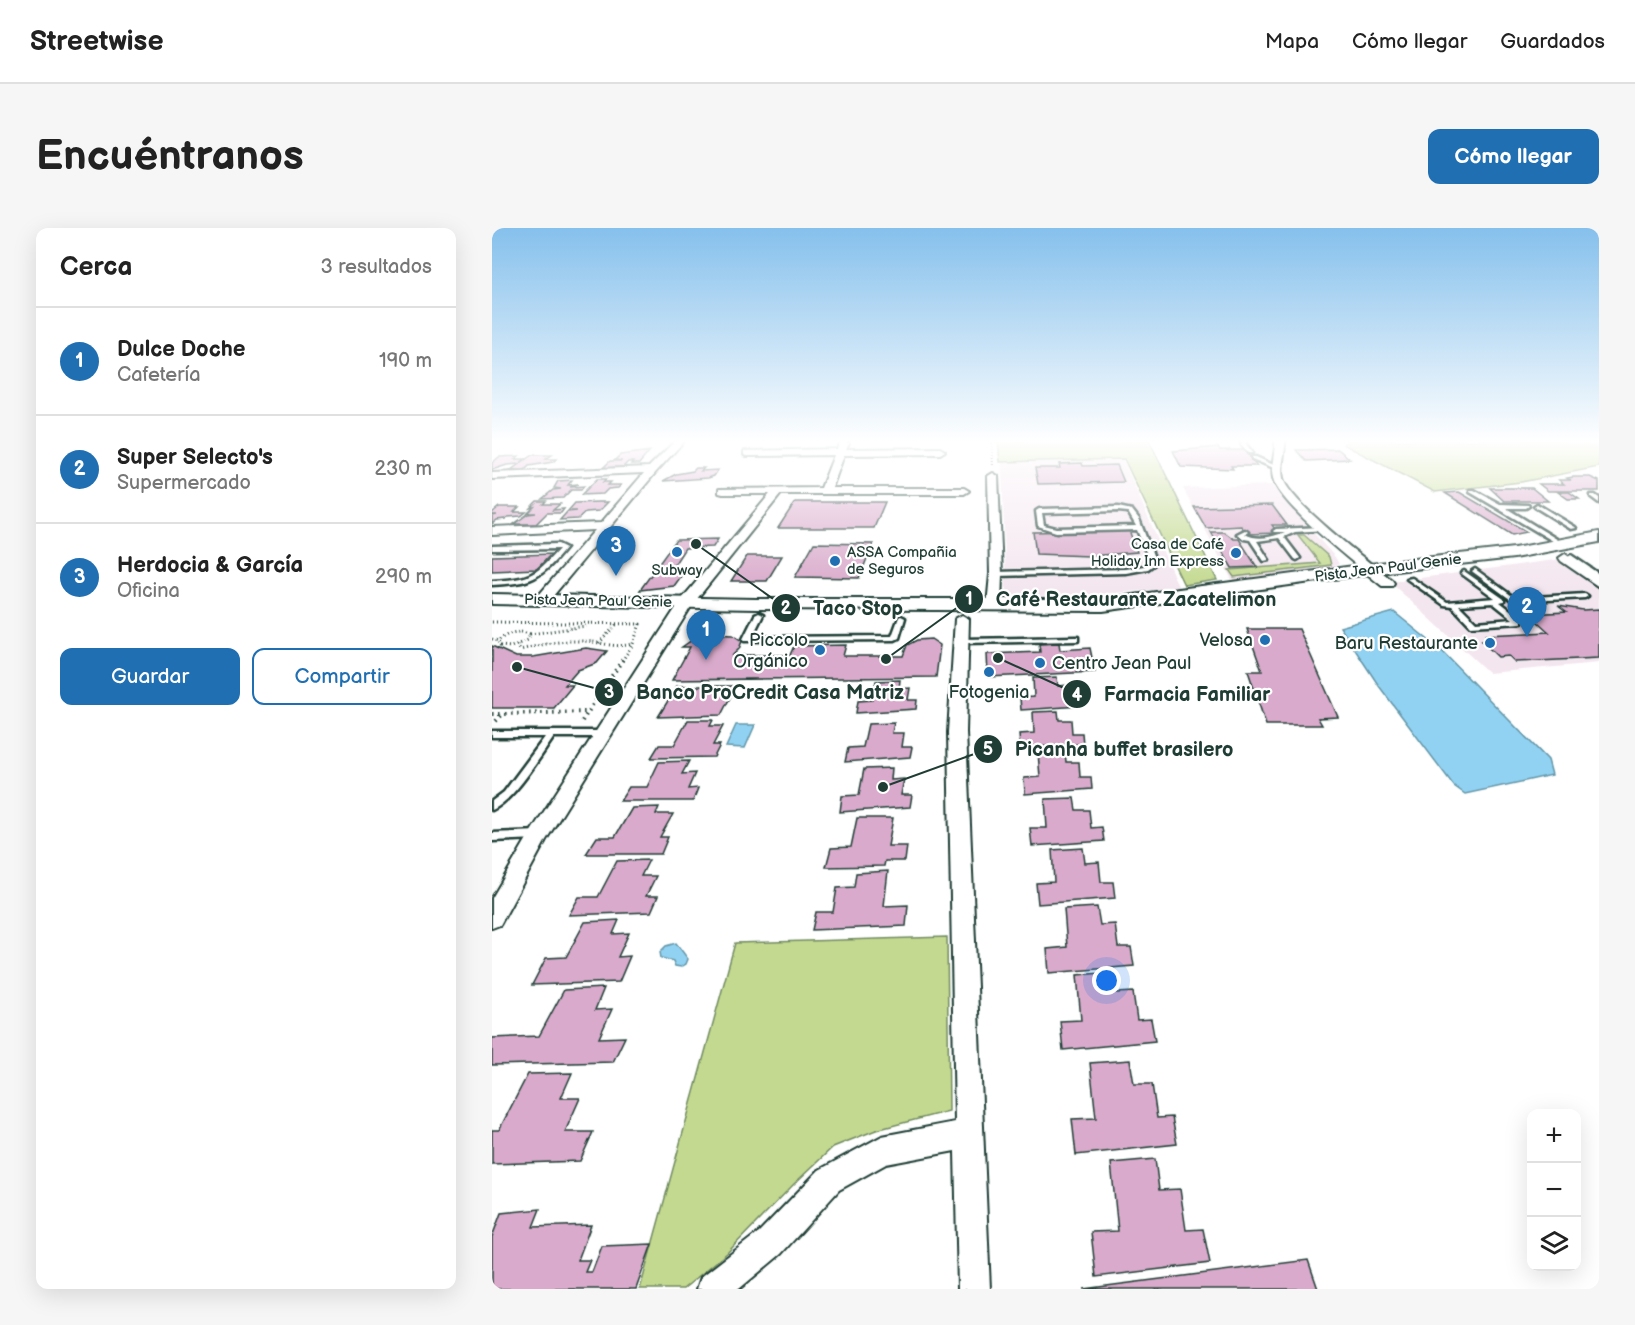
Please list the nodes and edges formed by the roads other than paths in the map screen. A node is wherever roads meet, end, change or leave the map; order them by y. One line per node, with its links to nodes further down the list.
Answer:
1 (636, 490): 14 (street)
2 (993, 490): 32 (street)
3 (1283, 490): 17 (street)
4 (723, 491): 8 (street)
5 (825, 491): 6 (street); 8 (street)
6 (964, 491)
7 (1472, 491): 11 (lane)
8 (775, 495): 45 (street)
9 (1593, 496): 10 (lane)
10 (1599, 501)
11 (1499, 506): 12 (lane); 27 (lane)
12 (1526, 506)
13 (1537, 506): 16 (lane)
14 (606, 526): 18 (street); 40 (street)
15 (1139, 528): 15 (lane); 32 (lane)
16 (1573, 528)
17 (1323, 529): 20 (lane); 30 (street)
18 (492, 531)
19 (1276, 531): 20 (lane)
20 (1293, 531): 23 (lane)
21 (1245, 532): 24 (lane)
22 (1599, 537): 27 (main road, Pista Jean Paul Genie)
23 (1282, 538): 24 (lane); 28 (lane)
24 (1252, 539): 29 (lane)
25 (492, 548): 35 (lane)
26 (1599, 551): 27 (main road, Pista Jean Paul Genie)
27 (1567, 554): 30 (main road, Pista Jean Paul Genie); 31 (main road, Pista Jean Paul Genie); 33 (lane); 37 (street)
28 (1297, 558)
29 (1266, 560)
30 (1370, 569): 36 (street); 44 (main road, Pista Jean Paul Genie)
31 (1470, 572): 34 (main road, Pista Jean Paul Genie); 41 (lane); 42 (lane)
32 (996, 574): 44 (street)
33 (1599, 577)
34 (1410, 579): 36 (main road, Pista Jean Paul Genie); 43 (lane)
35 (492, 583)
36 (1387, 583): 48 (main road, Pista Jean Paul Genie)
37 (1599, 583)
38 (1585, 596): 41 (lane)
39 (492, 599): 40 (main road, Pista Jean Paul Genie)
40 (543, 599): 45 (main road, Pista Jean Paul Genie)
41 (1514, 600): 42 (lane)
42 (1497, 601): 43 (lane); 43 (lane)
43 (1453, 603)
44 (994, 606): 45 (main road, Pista Jean Paul Genie); 48 (main road); 49 (main road)
45 (683, 609): 46 (main road, Pista Jean Paul Genie); 47 (main road, Pista Jean Paul Genie); 55 (street)
46 (492, 613)
47 (759, 615): 49 (main road, Pista Jean Paul Genie); 50 (lane)
48 (1145, 616): 51 (main road, Pista Jean Paul Genie)
49 (866, 617): 50 (main road, Pista Jean Paul Genie)
50 (901, 618): 51 (main road, Pista Jean Paul Genie)
51 (961, 630): 52 (lane); 60 (street)
52 (1075, 639)
53 (492, 734): 54 (lane)
54 (552, 734): 55 (lane); 56 (lane)
55 (603, 734): 57 (street)
56 (492, 806)
57 (539, 836): 58 (lane); 59 (street)
58 (492, 837)
59 (492, 918)
60 (969, 1134): 61 (street); 62 (street)
61 (713, 1289)
62 (974, 1289)

